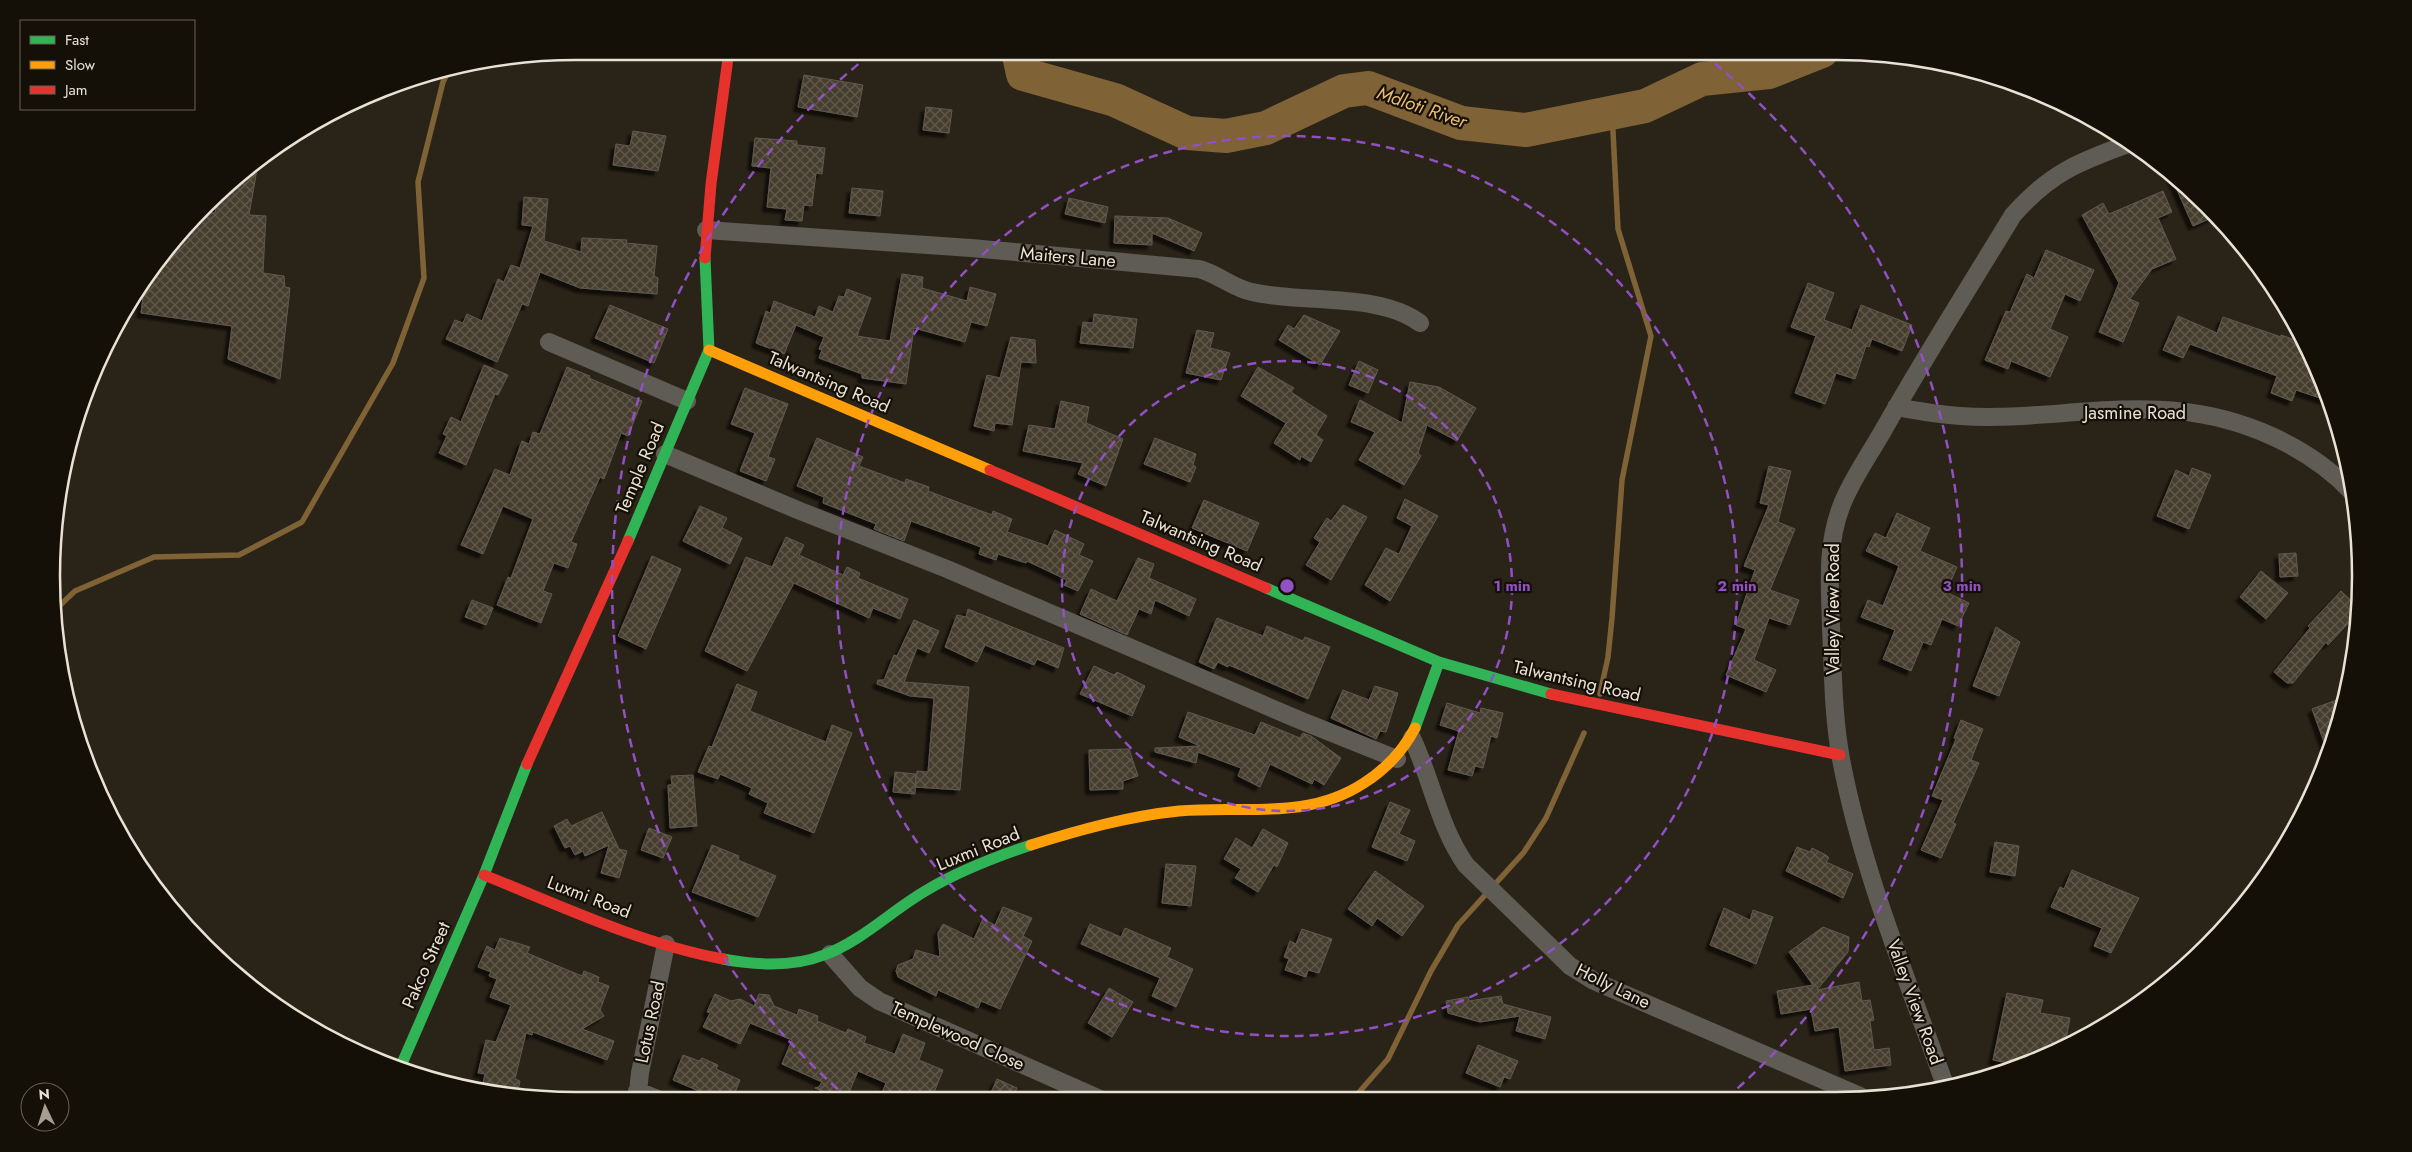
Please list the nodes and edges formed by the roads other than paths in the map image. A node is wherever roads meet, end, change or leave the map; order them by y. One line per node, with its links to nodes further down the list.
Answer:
1 (728, 60): 3 (street, Temple Road)
2 (2122, 146): 8 (street, Valley View Road)
3 (706, 230): 4 (street, Maiters Lane); 6 (street, Temple Road)
4 (1420, 323)
5 (549, 342): 7 (street)
6 (708, 350): 7 (street, Temple Road); 11 (street, Talwantsing Road)
7 (687, 401): 9 (street, Temple Road)
8 (1896, 407): 10 (street, Jasmine Road); 13 (street, Valley View Road)
9 (665, 454): 14 (street); 15 (street, Temple Road)
10 (2344, 485)
11 (1439, 662): 12 (street, Luxmi Road); 13 (street, Talwantsing Road)
12 (1412, 738): 14 (street, Luxmi Road); 22 (street, Holly Lane)
13 (1840, 755): 19 (street, Valley View Road)
14 (1397, 759): 17 (street, Luxmi Road)
15 (484, 875): 16 (street, Luxmi Road); 18 (street, Pakco Street)
16 (666, 944): 17 (street, Luxmi Road); 20 (street, Lotus Road)
17 (830, 954): 21 (street, Templewood Close)
18 (403, 1062)
19 (1943, 1081)
20 (638, 1092)
21 (1084, 1092)
22 (1850, 1092)

